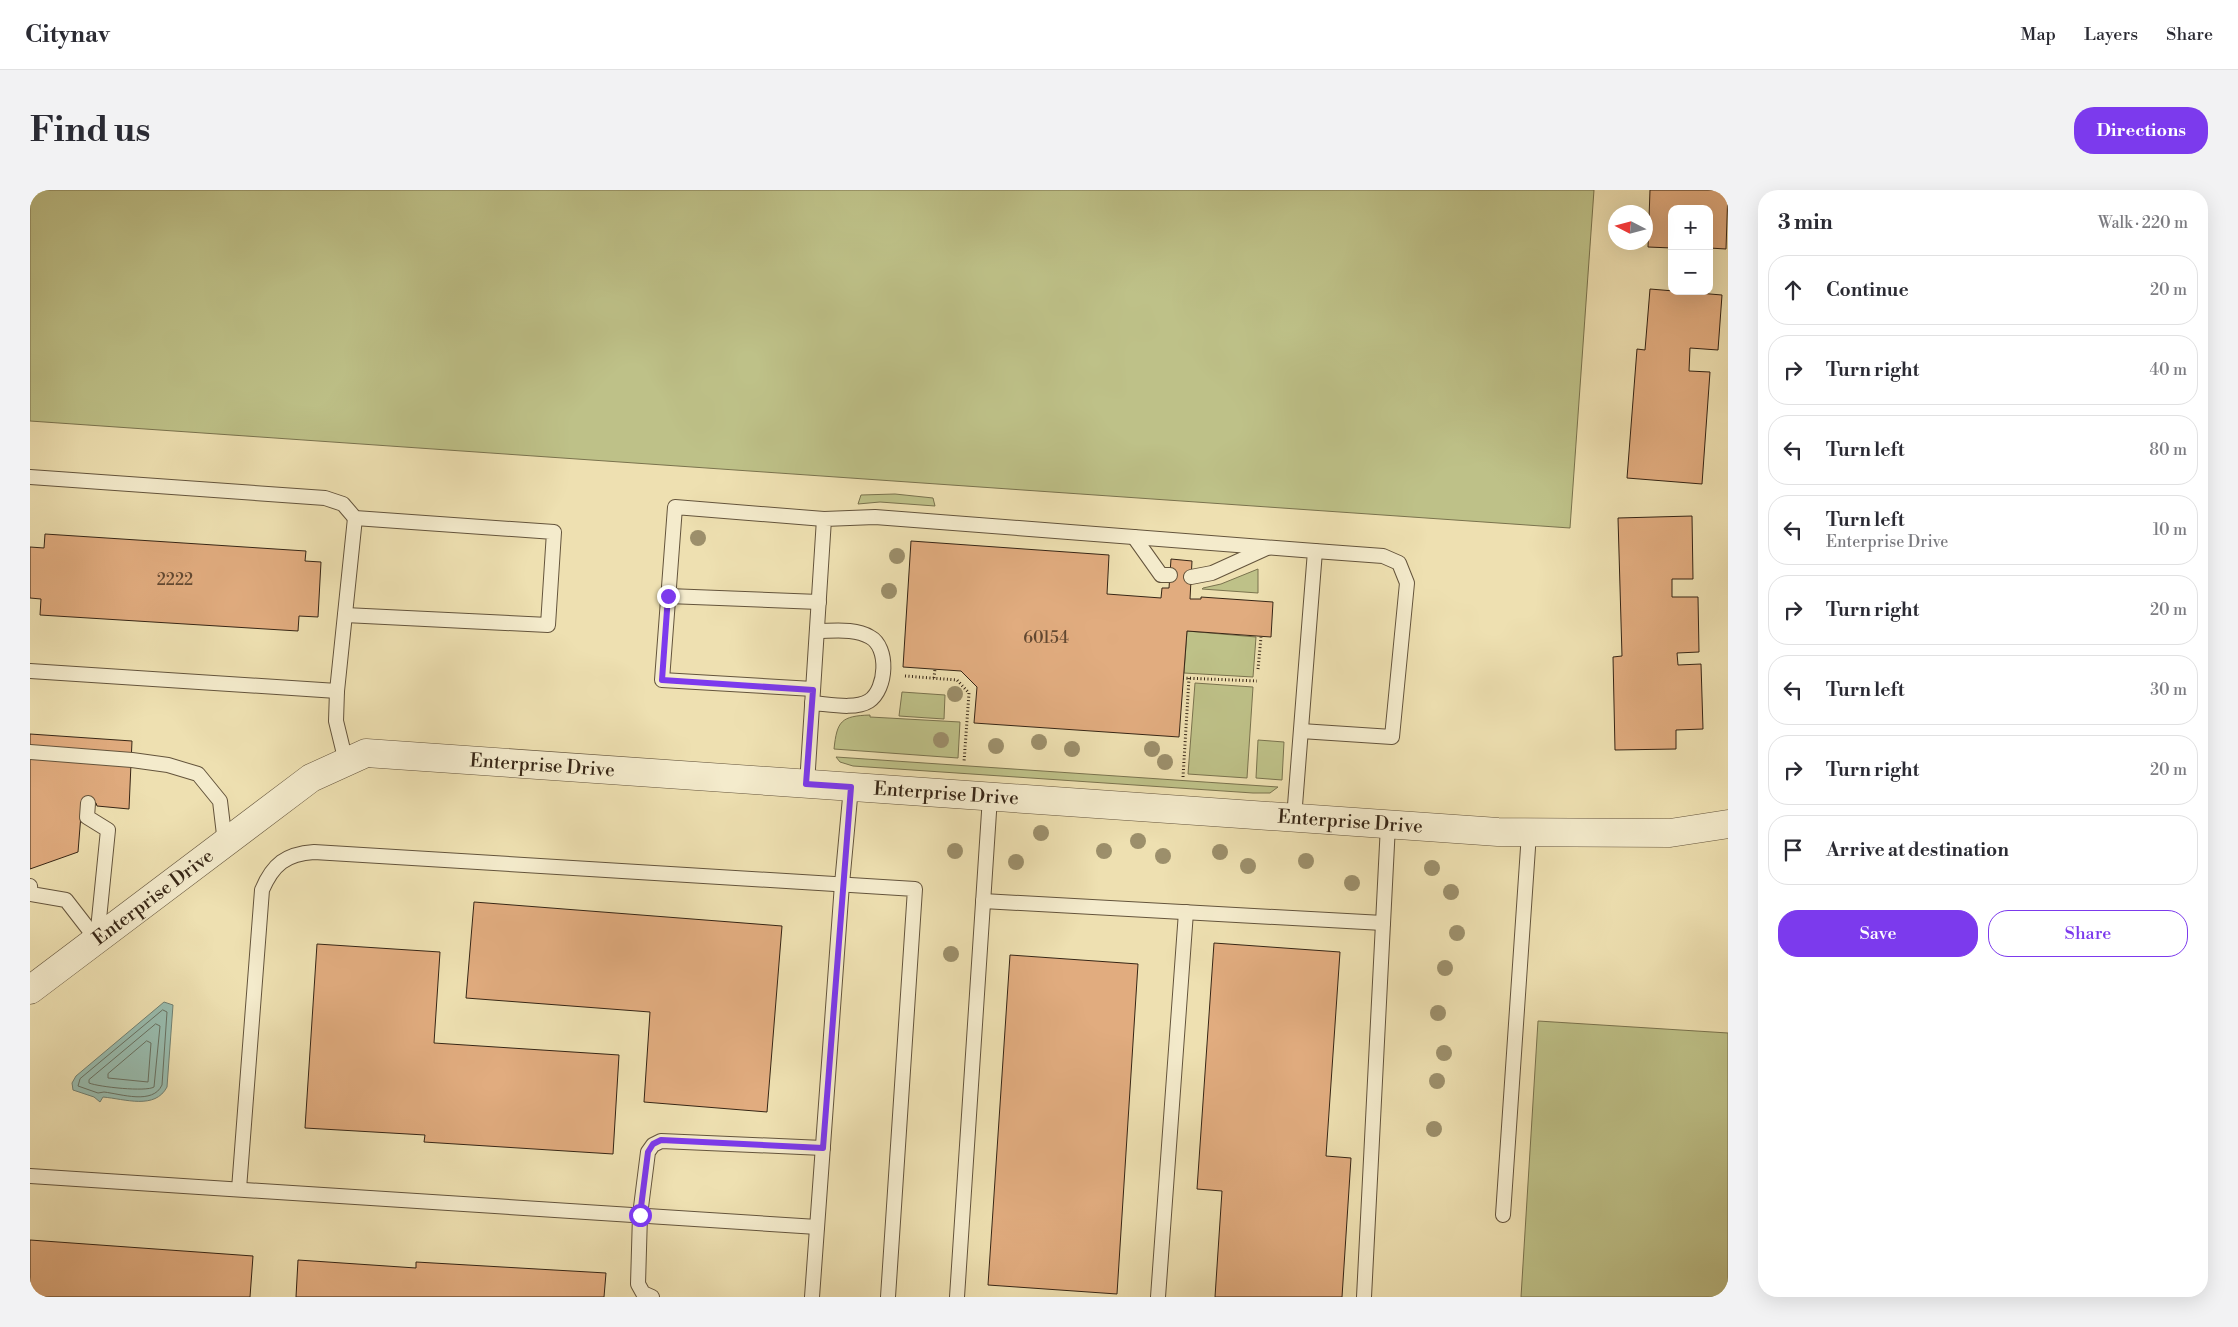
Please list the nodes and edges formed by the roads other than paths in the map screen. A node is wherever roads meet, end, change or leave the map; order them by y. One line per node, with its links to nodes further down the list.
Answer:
1 (30, 477): 2 (lane)
2 (355, 518): 11 (lane); 11 (lane)
3 (824, 519): 4 (lane); 9 (lane); 10 (lane)
4 (1134, 536): 5 (lane); 7 (lane)
5 (1270, 547): 6 (lane); 8 (lane)
6 (1315, 551): 16 (lane); 16 (lane)
7 (1170, 575)
8 (1191, 577)
9 (668, 596): 10 (lane); 15 (lane)
10 (819, 602): 12 (lane)
11 (345, 615): 14 (lane)
12 (817, 631): 15 (lane); 15 (lane)
13 (30, 671): 14 (lane)
14 (337, 692): 18 (lane)
15 (813, 696): 19 (lane)
16 (1301, 731): 23 (lane)
17 (30, 752): 27 (lane)
18 (346, 762): 19 (street, Enterprise Drive); 27 (street, Enterprise Drive)
19 (806, 784): 20 (street, Enterprise Drive)
20 (851, 787): 21 (street, Enterprise Drive); 28 (lane)
21 (990, 797): 23 (street, Enterprise Drive); 30 (lane)
22 (88, 803): 33 (lane)
23 (1294, 818): 25 (street, Enterprise Drive)
24 (1728, 824): 26 (street, Enterprise Drive)
25 (1388, 825): 26 (street, Enterprise Drive); 32 (lane)
26 (1529, 833): 39 (lane)
27 (225, 843): 33 (street, Enterprise Drive)
28 (842, 884): 35 (lane); 37 (lane); 43 (lane)
29 (30, 886): 33 (lane)
30 (983, 901): 31 (lane); 44 (lane)
31 (1186, 912): 32 (lane); 45 (lane)
32 (1383, 923): 46 (lane)
33 (96, 940): 34 (street, Enterprise Drive)
34 (30, 990)
35 (823, 1148): 38 (lane); 40 (lane)
36 (30, 1176): 37 (lane)
37 (239, 1189): 38 (lane)
38 (640, 1215): 40 (lane); 41 (lane)
39 (1503, 1215)
40 (817, 1227): 42 (lane)
41 (652, 1297)
42 (812, 1297)
43 (888, 1297)
44 (957, 1297)
45 (1158, 1297)
46 (1364, 1297)

